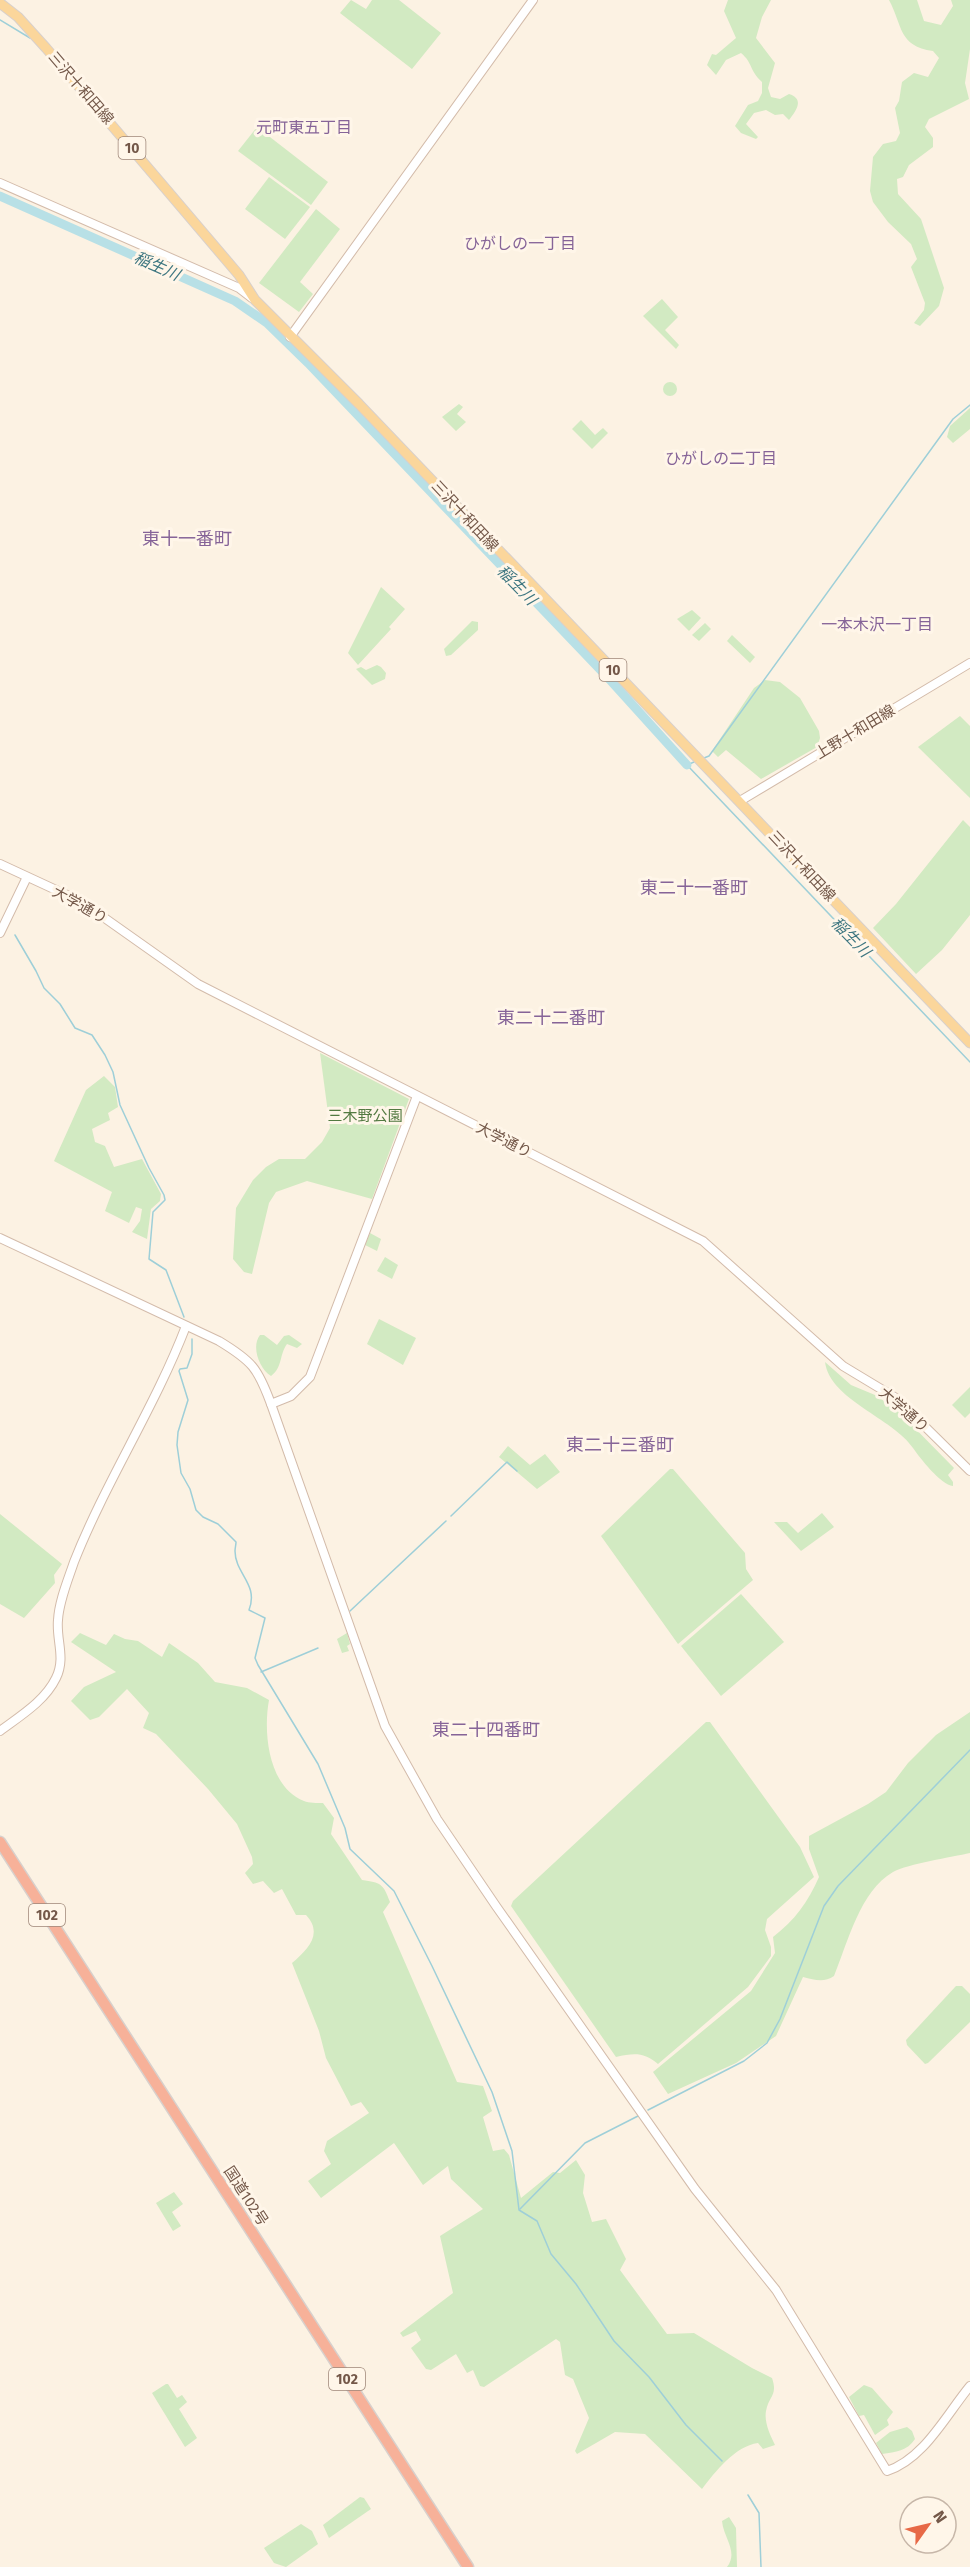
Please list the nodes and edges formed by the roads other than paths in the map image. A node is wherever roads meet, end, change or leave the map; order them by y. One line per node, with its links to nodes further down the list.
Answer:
1 (533, 0): 5 (street)
2 (0, 3): 4 (main road, 三沢十和田線 / 10)
3 (0, 183): 4 (street, 10)
4 (255, 300): 5 (main road, 三沢十和田線 / 10)
5 (290, 337): 7 (main road, 三沢十和田線 / 10)
6 (970, 663): 7 (street, 上野十和田線)
7 (740, 801): 11 (main road, 三沢十和田線 / 10)
8 (0, 864): 9 (street, 大学通り)
9 (27, 877): 10 (street); 12 (street, 大学通り)
10 (0, 933)
11 (970, 1042)
12 (417, 1096): 15 (street); 16 (street, 大学通り)
13 (0, 1239): 14 (street)
14 (186, 1326): 15 (street); 17 (street)
15 (271, 1404): 19 (street)
16 (970, 1471)
17 (0, 1731)
18 (0, 1842): 20 (highway, 国道102号 / 102)
19 (970, 2386)
20 (468, 2567)

